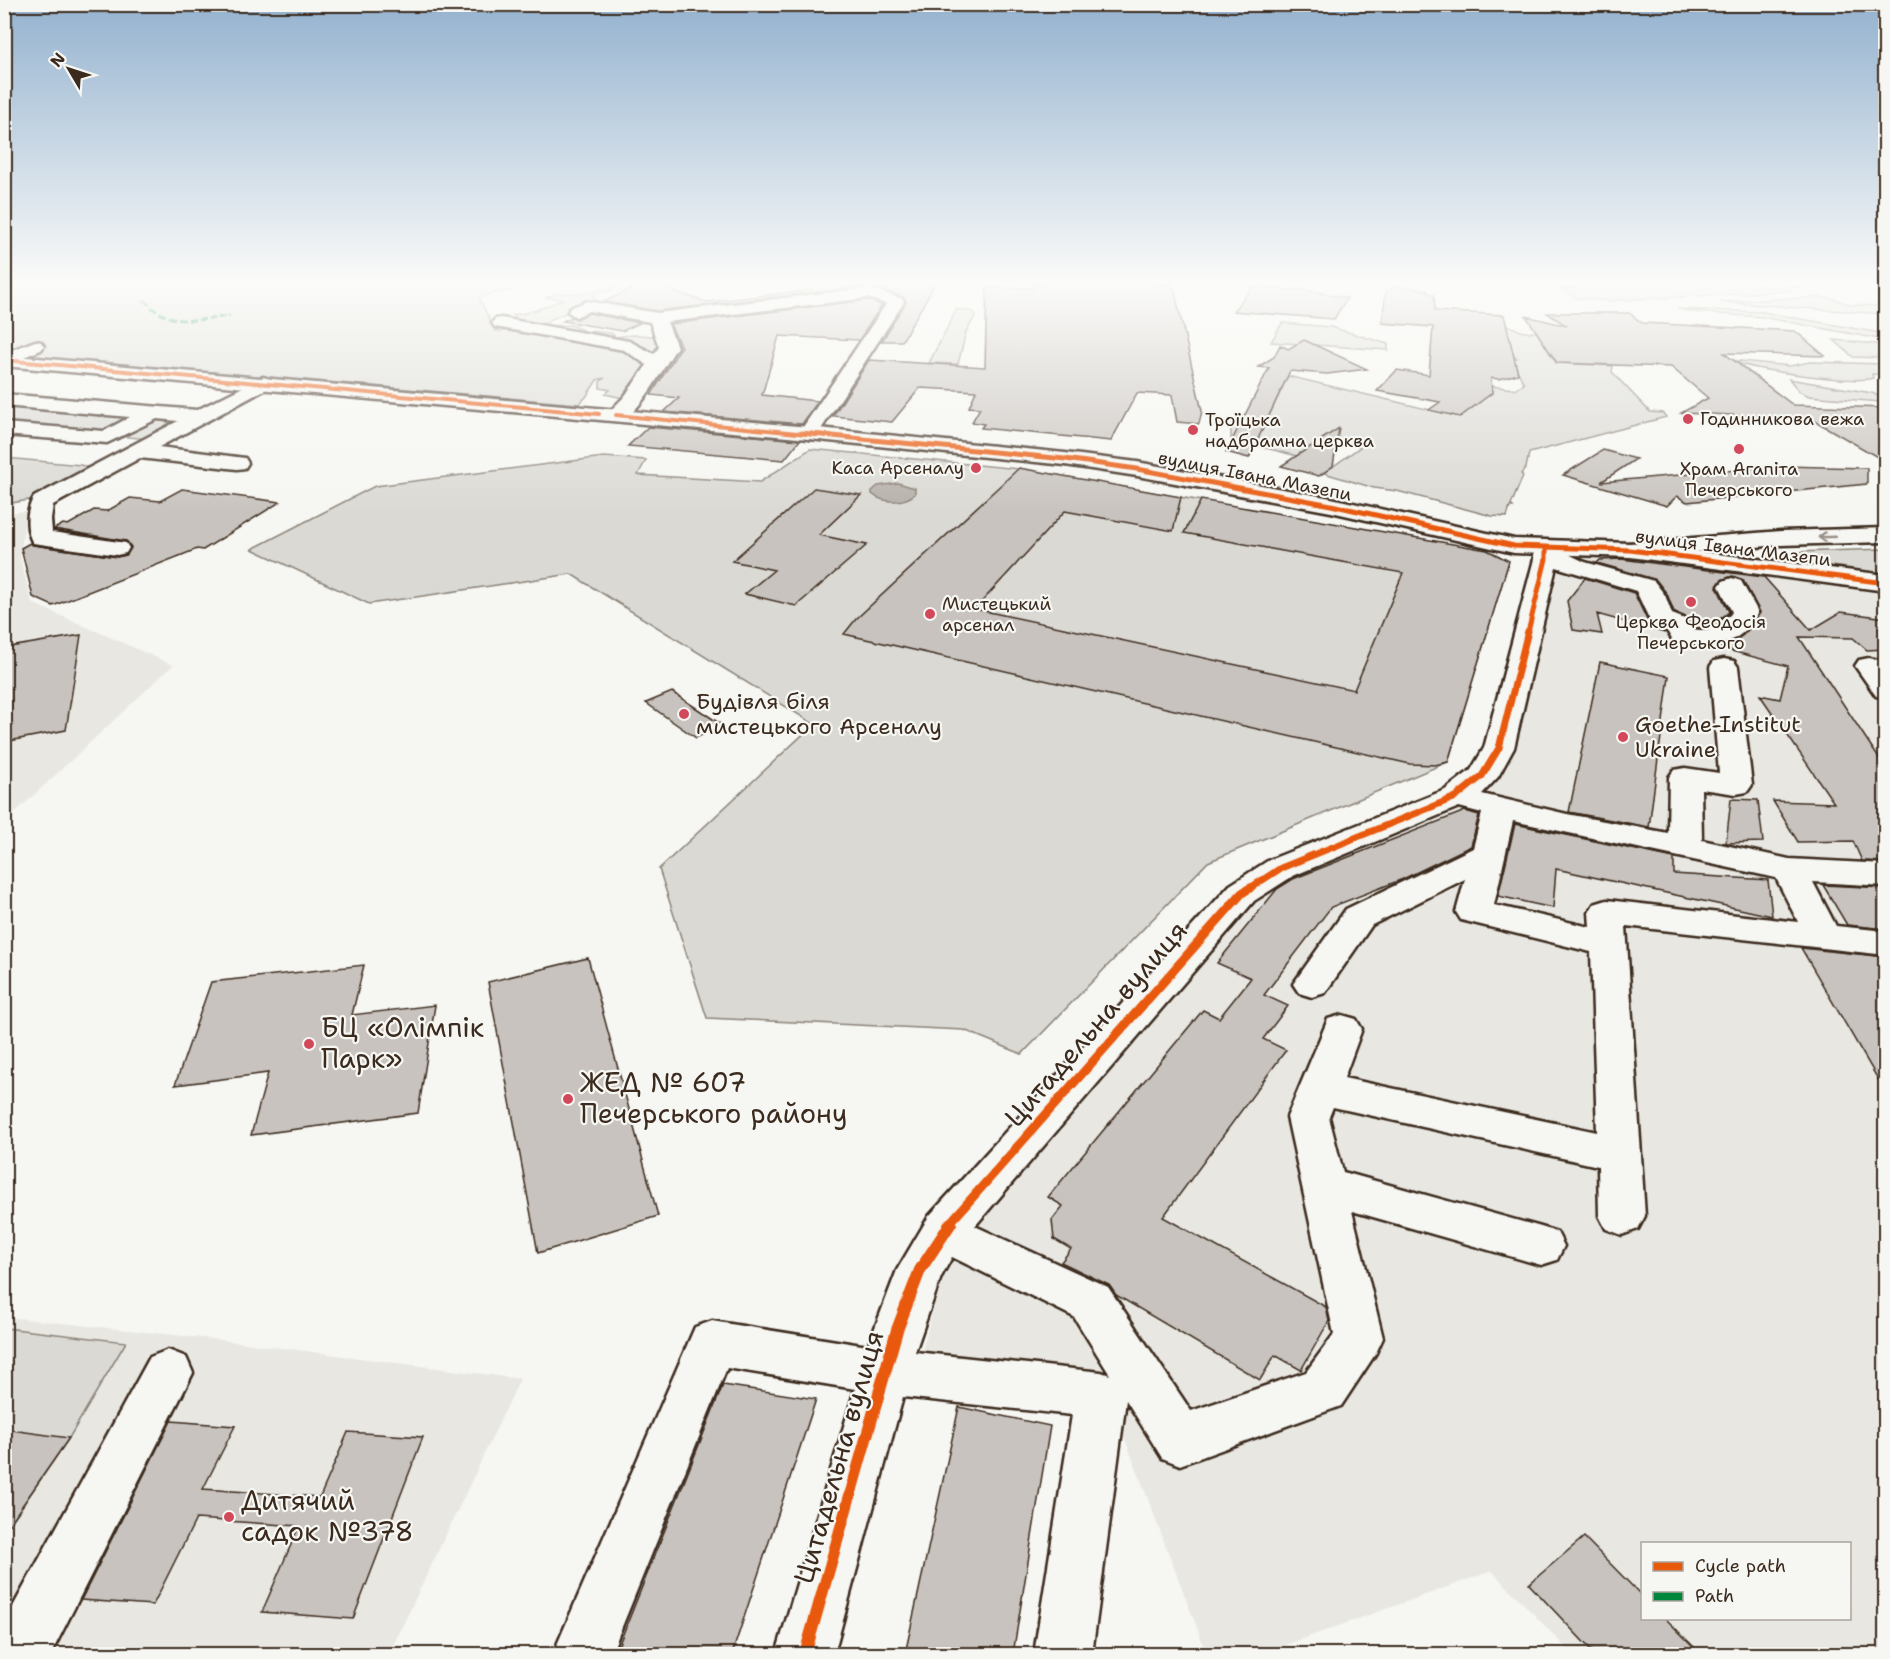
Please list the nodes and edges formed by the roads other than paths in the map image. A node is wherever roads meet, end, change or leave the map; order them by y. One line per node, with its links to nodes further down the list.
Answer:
1 (651, 359): 5 (main road)
2 (659, 359): 5 (main road)
3 (858, 359): 13 (main road)
4 (4, 360): 7 (main road, вулиця Івана Мазепи)
5 (657, 363): 10 (main road)
6 (273, 366): 7 (main road)
7 (257, 383): 10 (main road, вулиця Івана Мазепи); 11 (main road)
8 (4, 400): 9 (main road)
9 (153, 413): 11 (main road); 12 (main road)
10 (616, 415): 13 (main road, вулиця Івана Мазепи)
11 (203, 417): 14 (main road)
12 (4, 429)
13 (809, 433): 18 (main road, вулиця Івана Мазепи)
14 (139, 451): 15 (main road); 17 (main road)
15 (237, 463)
16 (1886, 535): 19 (main road, one-way to 19)
17 (117, 548)
18 (1546, 550): 19 (main road, вулиця Івана Мазепи); 21 (main road); 25 (main road, Цитадельна вулиця)
19 (1630, 550): 20 (main road, вулиця Івана Мазепи)
20 (1886, 583)
21 (1732, 586)
22 (1724, 667): 27 (main road)
23 (1886, 668): 24 (main road)
24 (1886, 690)
25 (1456, 797): 26 (main road); 40 (main road, Цитадельна вулиця)
26 (1499, 809): 27 (main road); 28 (main road)
27 (1685, 846): 29 (main road)
28 (1489, 855): 33 (main road); 34 (main road)
29 (1789, 870): 30 (main road); 31 (main road)
30 (1886, 875)
31 (1824, 937): 32 (main road); 33 (main road)
32 (1886, 943)
33 (1609, 944): 37 (main road)
34 (1312, 984)
35 (1342, 1029): 36 (main road)
36 (1319, 1088): 37 (main road); 38 (main road)
37 (1619, 1154): 39 (main road)
38 (1324, 1185): 40 (main road); 41 (main road)
39 (1622, 1216)
40 (945, 1229): 42 (main road, Цитадельна вулиця)
41 (1541, 1246)
42 (886, 1372): 45 (main road); 46 (main road, Цитадельна вулиця); 47 (main road)
43 (168, 1373): 44 (main road)
44 (20, 1654)
45 (582, 1654)
46 (805, 1654)
47 (1063, 1654)

